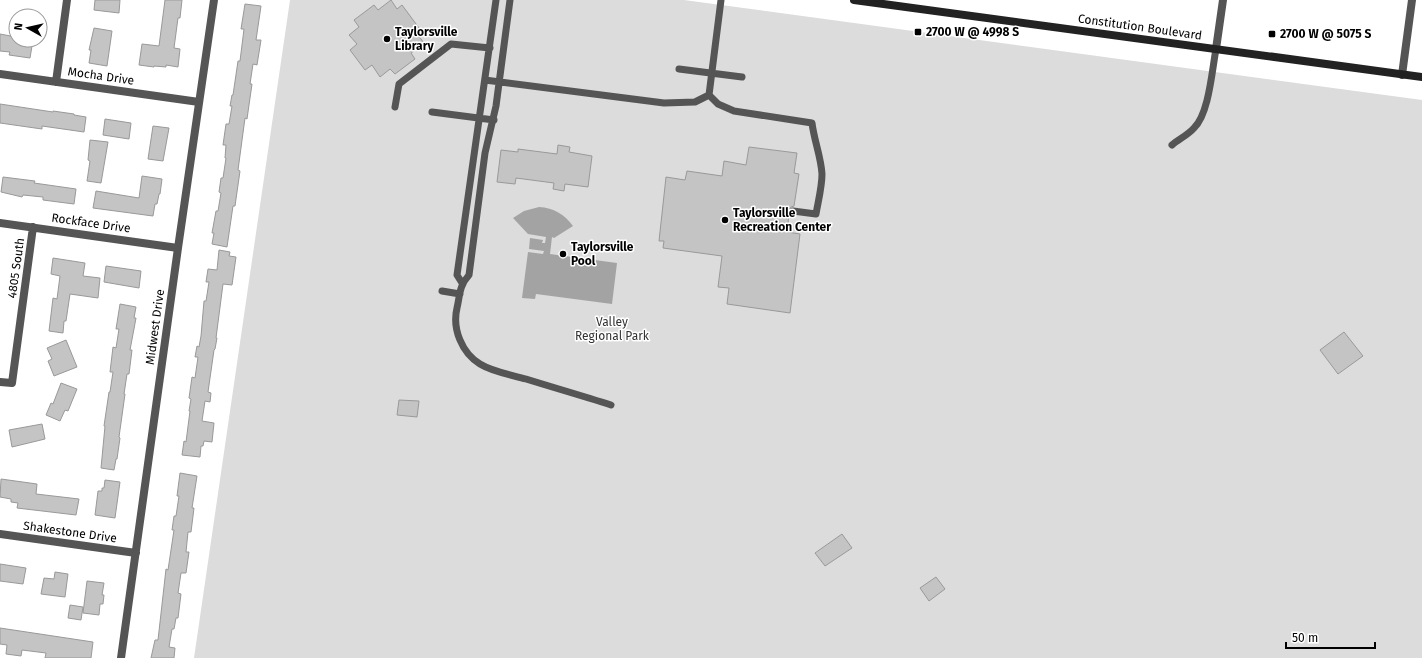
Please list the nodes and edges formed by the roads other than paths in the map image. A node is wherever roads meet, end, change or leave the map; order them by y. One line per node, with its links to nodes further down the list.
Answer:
1 (67, 0): 18 (street)
2 (214, 0): 21 (street, Midwest Drive)
3 (496, 0): 9 (lane)
4 (510, 0): 19 (lane)
5 (721, 0): 12 (lane)
6 (854, 0): 10 (main road, Constitution Boulevard)
7 (1224, 0): 10 (street)
8 (1412, 0): 14 (street)
9 (490, 48): 17 (lane); 22 (lane)
10 (1216, 49): 14 (main road, Constitution Boulevard); 26 (lane)
11 (680, 69): 12 (lane)
12 (711, 73): 15 (lane); 20 (lane)
13 (0, 74): 18 (street, Mocha Drive)
14 (1402, 75): 16 (main road, Constitution Boulevard)
15 (742, 77)
16 (1422, 77)
17 (485, 80): 19 (lane); 24 (lane)
18 (56, 82): 21 (street, Mocha Drive)
19 (499, 82): 20 (lane); 25 (lane)
20 (709, 95): 27 (lane)
21 (199, 102): 30 (street, Midwest Drive)
22 (396, 107)
23 (432, 112): 24 (lane)
24 (480, 118): 25 (lane); 31 (lane)
25 (494, 120): 31 (lane)
26 (1172, 145)
27 (793, 211)
28 (0, 222): 29 (street, Rockface Drive)
29 (33, 227): 30 (street, Rockface Drive); 34 (street, 4805 South)
30 (178, 248): 37 (street, Midwest Drive)
31 (462, 283): 33 (lane)
32 (442, 291): 33 (lane)
33 (460, 294): 35 (lane)
34 (0, 382)
35 (611, 405)
36 (0, 534): 37 (street, Shakestone Drive)
37 (136, 553): 38 (street, Midwest Drive)
38 (121, 658)

